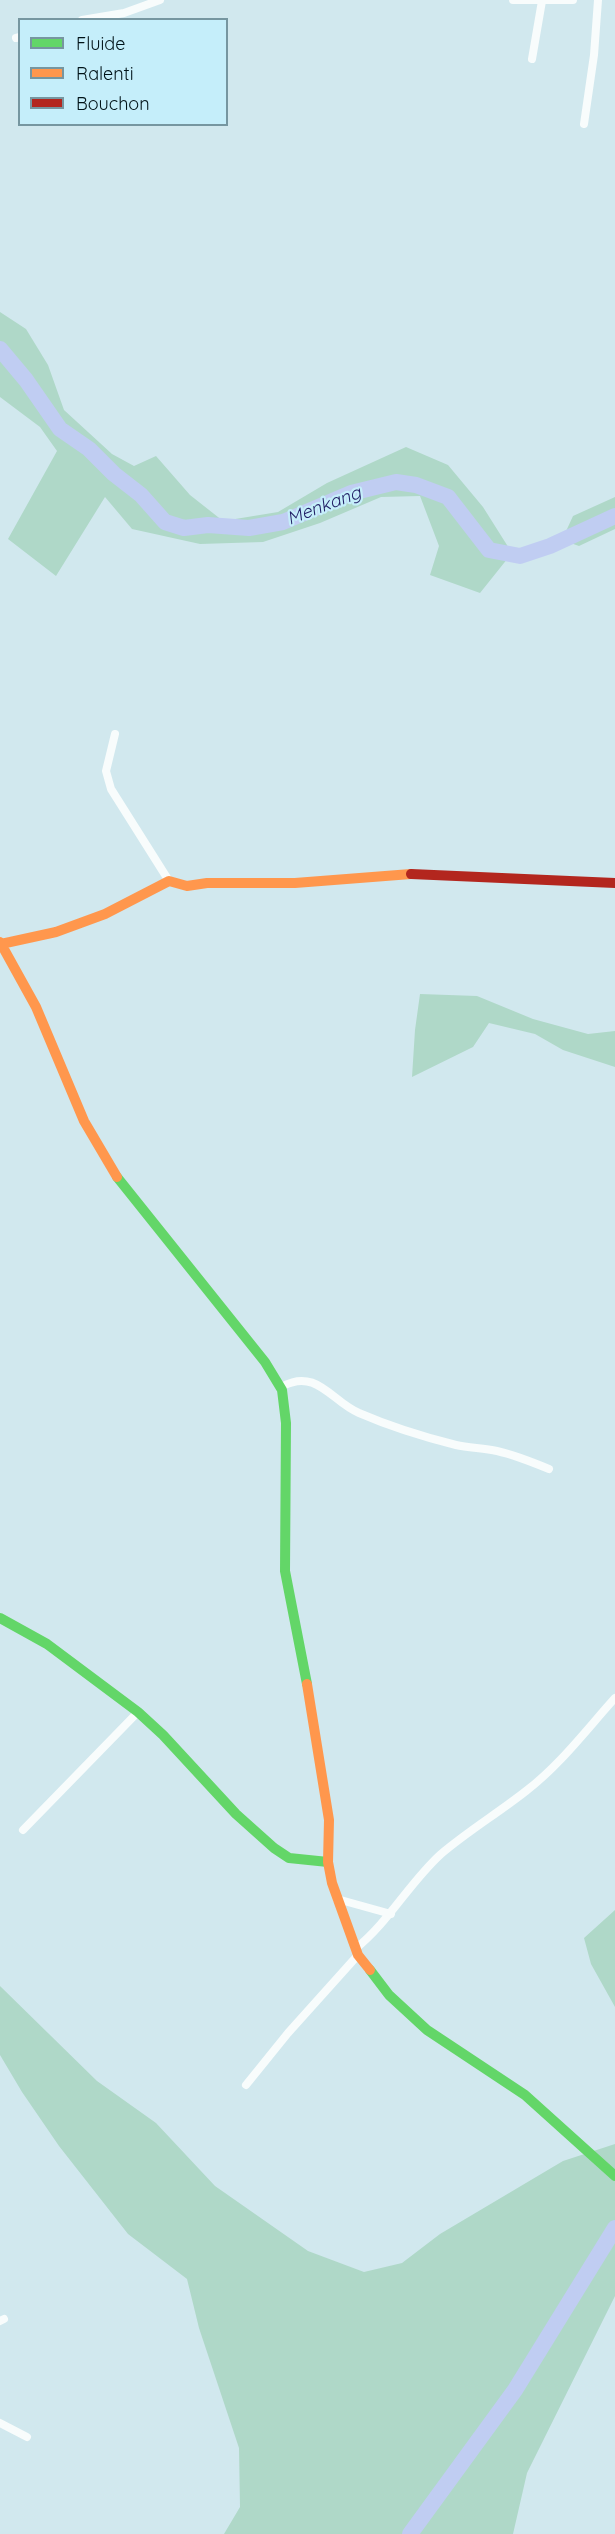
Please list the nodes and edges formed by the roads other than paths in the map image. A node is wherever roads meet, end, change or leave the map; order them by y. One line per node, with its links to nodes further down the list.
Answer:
1 (160, 0): 7 (street)
2 (513, 0): 6 (street)
3 (550, 0): 4 (street); 6 (street)
4 (573, 0)
5 (598, 0): 9 (street)
6 (542, 1): 8 (street)
7 (94, 18)
8 (532, 59)
9 (584, 124)
10 (115, 734): 11 (street)
11 (169, 881): 12 (street); 13 (street)
12 (615, 883)
13 (0, 943): 14 (street)
14 (282, 1390): 15 (street); 20 (street)
15 (549, 1469)
16 (0, 1618): 18 (street)
17 (615, 1698): 22 (street)
18 (138, 1712): 19 (street); 20 (street)
19 (23, 1830)
20 (328, 1862): 21 (street)
21 (332, 1883): 22 (street); 23 (street)
22 (391, 1914): 23 (street)
23 (356, 1952): 24 (street); 25 (street)
24 (246, 2085)
25 (615, 2176)
26 (0, 2423): 27 (street)
27 (27, 2437)

